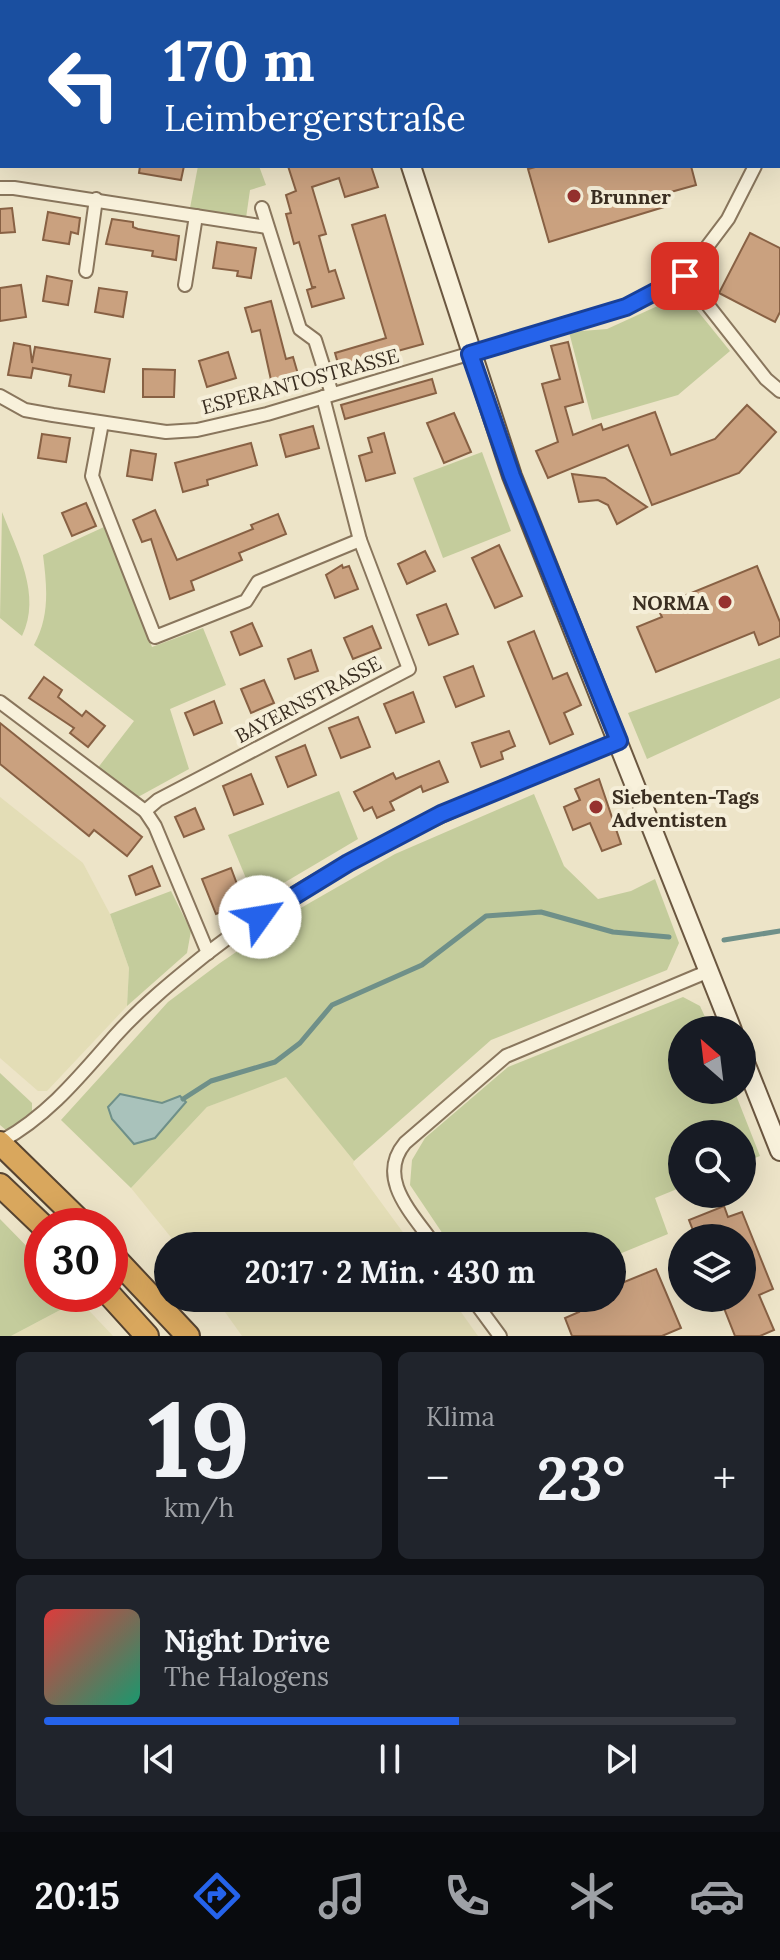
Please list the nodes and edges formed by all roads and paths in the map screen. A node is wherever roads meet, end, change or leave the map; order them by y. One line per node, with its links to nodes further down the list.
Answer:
1 (412, 168): 11 (street)
2 (754, 168): 9 (street)
3 (0, 188): 4 (street)
4 (96, 199): 6 (street); 8 (street)
5 (262, 208): 7 (street, BAYERNSTRASSE)
6 (196, 216): 7 (street); 10 (street)
7 (267, 227): 13 (street, BAYERNSTRASSE)
8 (86, 271)
9 (685, 276): 11 (street, ESPERANTOSTRASSE); 12 (street)
10 (185, 285)
11 (470, 354): 13 (street, ESPERANTOSTRASSE); 18 (street)
12 (780, 391)
13 (327, 395): 15 (street, ESPERANTOSTRASSE); 16 (street, BAYERNSTRASSE)
14 (0, 396): 15 (street, ESPERANTOSTRASSE)
15 (102, 423): 16 (street)
16 (360, 540): 19 (street, BAYERNSTRASSE)
17 (0, 702): 19 (street)
18 (619, 741): 20 (street); 21 (street)
19 (145, 811): 20 (street)
20 (208, 953): 24 (street)
21 (709, 971): 22 (street); 29 (street)
22 (727, 1016)
23 (756, 1090): 25 (street)
24 (0, 1142): 28 (highway)
25 (780, 1151)
26 (8, 1192): 27 (highway)
27 (24, 1208)
28 (68, 1208)
29 (426, 1232)
30 (128, 1272): 34 (highway)
31 (125, 1312): 33 (highway)
32 (482, 1312): 35 (street)
33 (147, 1336)
34 (188, 1336)
35 (500, 1336)

